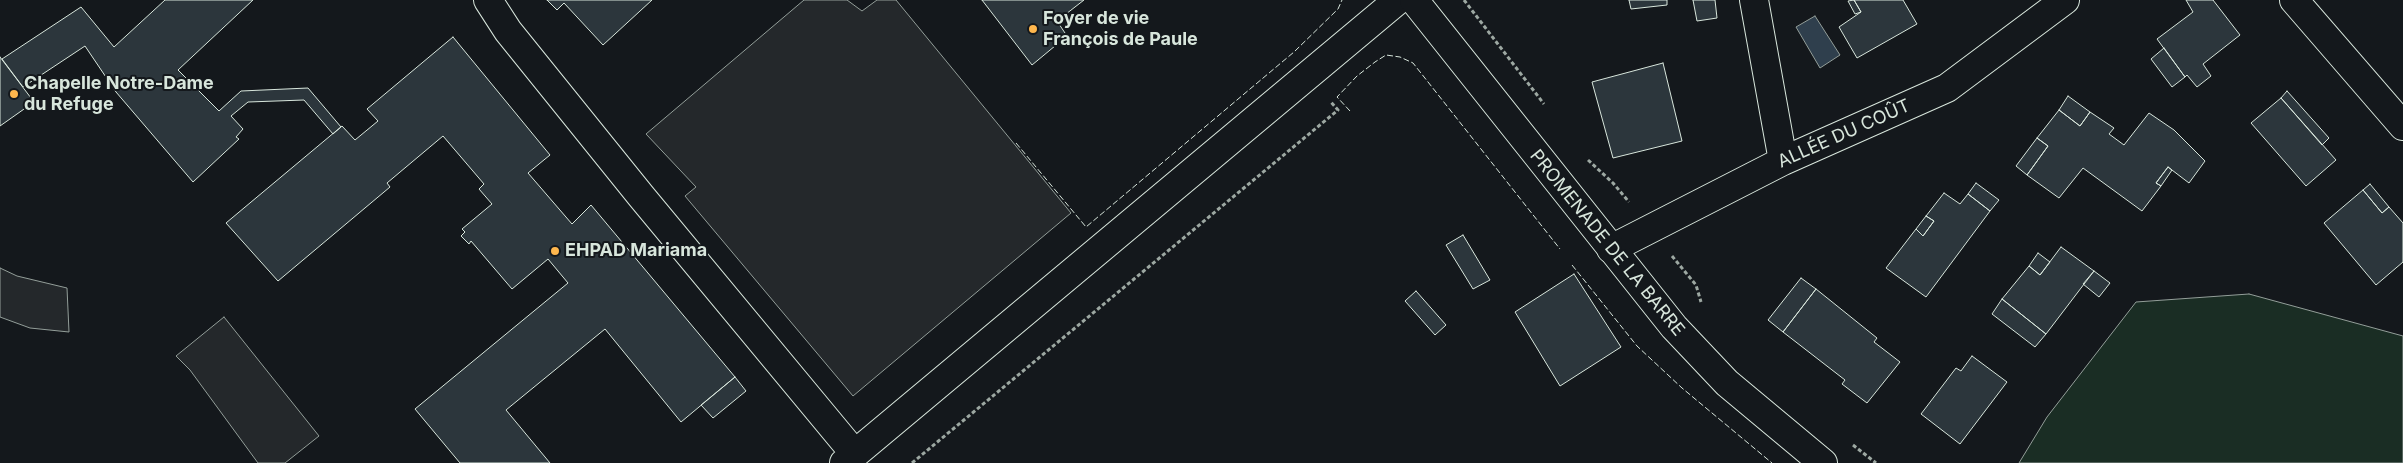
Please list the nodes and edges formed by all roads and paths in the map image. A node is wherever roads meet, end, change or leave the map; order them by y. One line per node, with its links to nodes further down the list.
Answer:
1 (488, 0): 15 (street)
2 (1398, 0): 15 (street)
3 (1414, 0): 14 (street, PROMENADE DE LA BARRE)
4 (1464, 0): 9 (path)
5 (1754, 0): 12 (street)
6 (2065, 0): 12 (street, ALLÉE DU COÛT)
7 (2294, 0): 10 (street)
8 (1325, 95): 16 (path)
9 (1549, 110)
10 (2403, 126)
11 (1585, 158): 13 (path)
12 (1784, 161): 14 (street, ALLÉE DU COÛT)
13 (1613, 182)
14 (1611, 249): 17 (street, PROMENADE DE LA BARRE)
15 (849, 458)
16 (912, 463)
17 (1823, 463)

